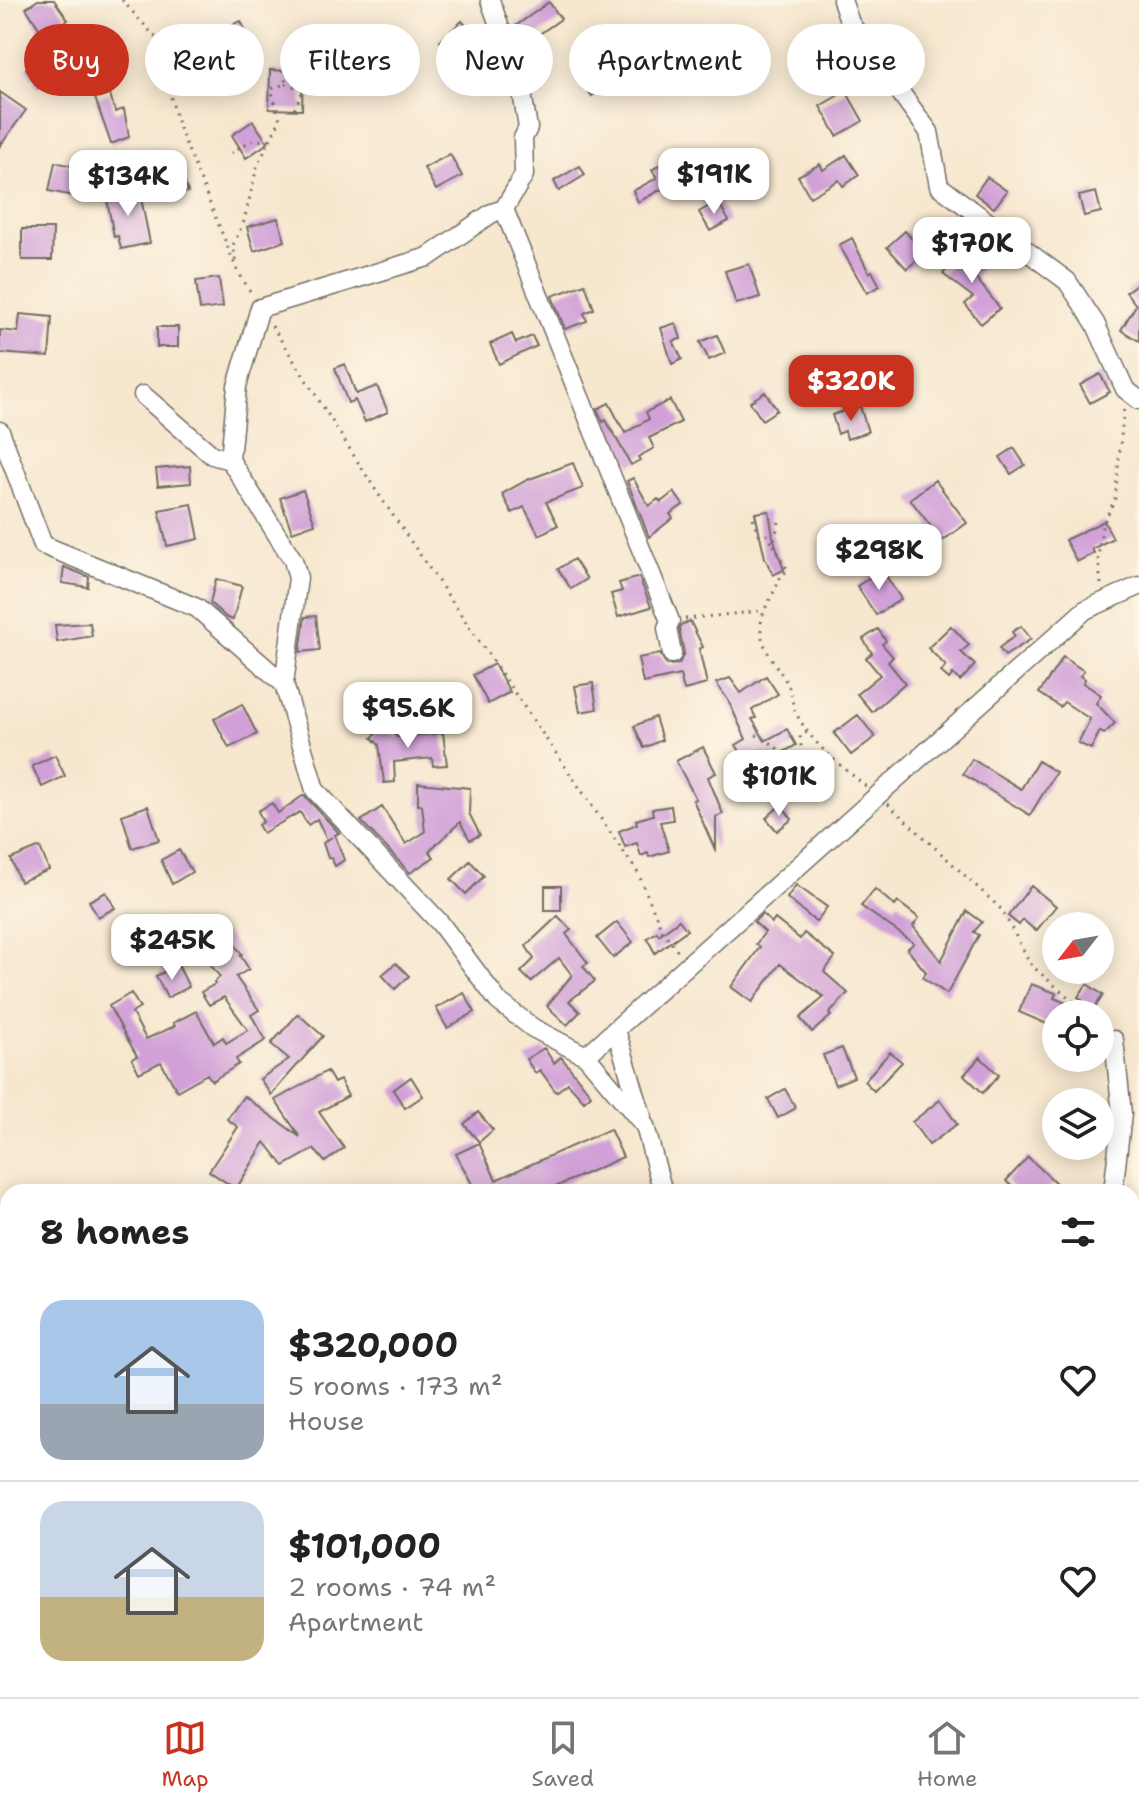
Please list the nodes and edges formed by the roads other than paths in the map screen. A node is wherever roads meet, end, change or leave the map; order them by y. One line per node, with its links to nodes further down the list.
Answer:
1 (490, 0): 3 (street)
2 (842, 0): 4 (street)
3 (504, 209): 7 (street); 9 (street)
4 (1132, 394)
5 (143, 395): 7 (street)
6 (0, 431): 10 (street)
7 (230, 460): 10 (street)
8 (1139, 586): 11 (street)
9 (672, 654)
10 (284, 684): 13 (street)
11 (616, 1030): 13 (street); 14 (street)
12 (1114, 1040): 16 (street)
13 (586, 1056): 14 (street)
14 (645, 1126): 15 (street)
15 (661, 1184)
16 (1114, 1184)

